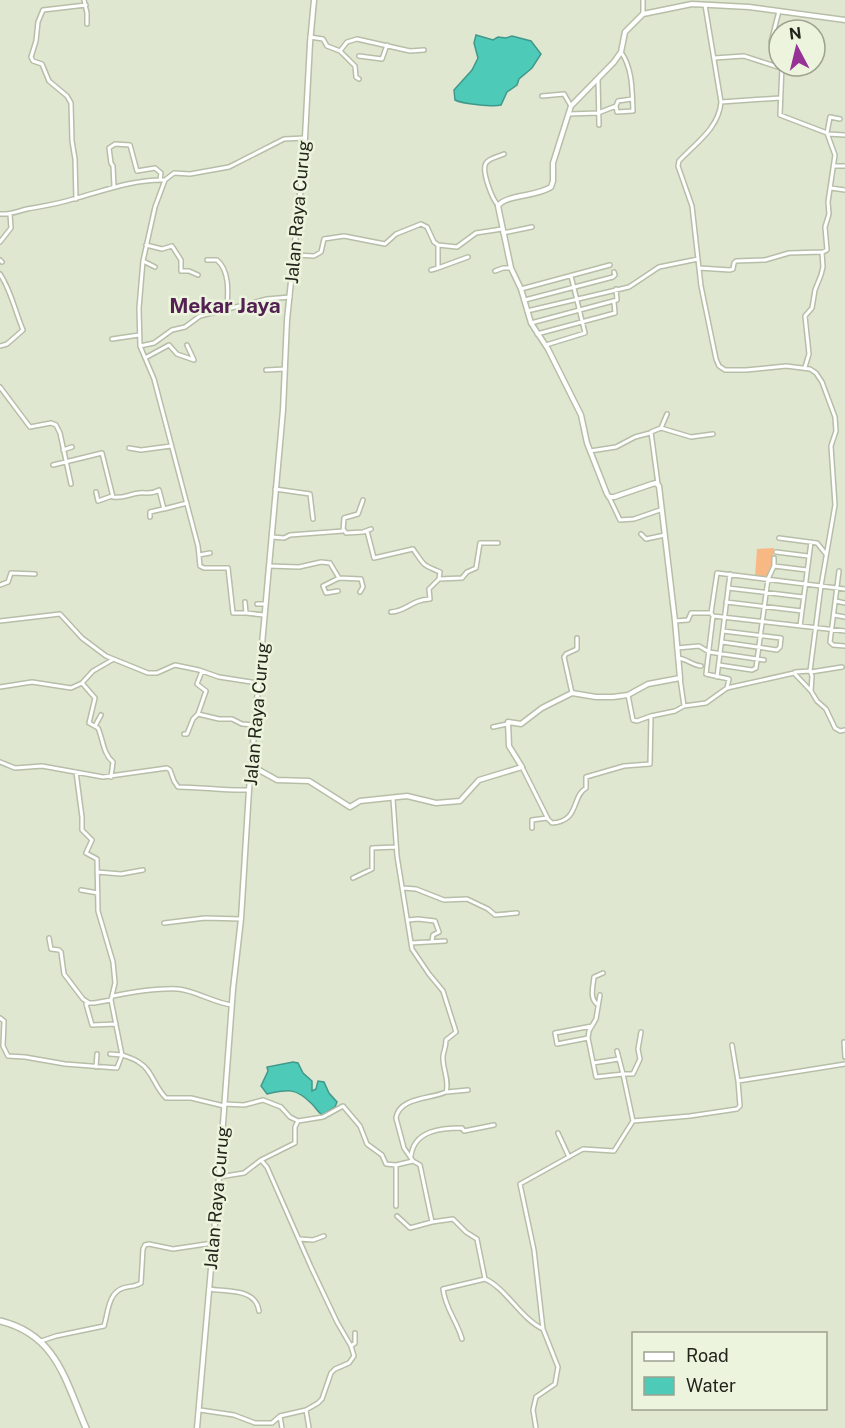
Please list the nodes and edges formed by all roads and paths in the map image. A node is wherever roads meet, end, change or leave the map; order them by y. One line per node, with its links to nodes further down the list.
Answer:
1 (84, 0): 5 (street)
2 (314, 0): 11 (street, Jalan Raya Curug)
3 (643, 0): 7 (street)
4 (705, 2): 6 (street); 7 (street); 17 (street)
5 (86, 4): 10 (street); 42 (street)
6 (779, 11): 8 (street); 9 (street)
7 (643, 14): 15 (street)
8 (777, 18)
9 (845, 20)
10 (87, 24)
11 (310, 36): 14 (street); 34 (street, Jalan Raya Curug)
12 (387, 45): 13 (street); 14 (street); 16 (street)
13 (424, 50)
14 (340, 51): 21 (street)
15 (621, 52): 19 (street); 24 (street)
16 (359, 56)
17 (714, 58): 18 (street); 25 (street)
18 (767, 63)
19 (599, 77): 26 (street); 28 (street)
20 (781, 78): 23 (street)
21 (359, 79)
22 (542, 96): 26 (street)
23 (780, 98): 25 (street); 32 (street)
24 (632, 99): 27 (street); 27 (street)
25 (721, 102): 54 (street)
26 (571, 106): 29 (street)
27 (616, 106): 28 (street)
28 (598, 113): 29 (street); 31 (street)
29 (569, 114): 43 (street)
30 (840, 119): 32 (street)
31 (599, 126)
32 (827, 134): 33 (street); 36 (street)
33 (845, 135)
34 (305, 138): 38 (street); 52 (street, Jalan Raya Curug)
35 (504, 154): 43 (street)
36 (834, 166): 37 (street); 40 (street)
37 (845, 166)
38 (162, 180): 39 (street); 39 (street); 50 (street)
39 (114, 187): 42 (street)
40 (831, 189): 41 (street); 51 (street)
41 (845, 190)
42 (76, 199): 45 (street)
43 (498, 205): 47 (street)
44 (0, 214): 45 (street)
45 (10, 214): 48 (street)
46 (532, 227): 47 (street)
47 (502, 231): 49 (street); 60 (street)
48 (0, 242)
49 (438, 244): 52 (street); 59 (street)
50 (146, 245): 56 (street); 66 (street)
51 (822, 252): 61 (street); 90 (street)
52 (295, 255): 71 (street, Jalan Raya Curug)
53 (468, 257): 59 (street)
54 (698, 259): 61 (street); 70 (street)
55 (207, 260): 75 (street)
56 (143, 261): 58 (street); 81 (street)
57 (610, 265): 67 (street)
58 (155, 267)
59 (438, 268): 62 (street)
60 (511, 268): 63 (street); 69 (street)
61 (699, 268): 90 (street)
62 (431, 270)
63 (495, 271)
64 (614, 272): 68 (street)
65 (0, 274): 87 (street)
66 (198, 275)
67 (571, 276): 68 (street); 69 (street)
68 (573, 287): 72 (street); 73 (street)
69 (521, 289): 73 (street)
70 (616, 289): 72 (street); 74 (street)
71 (290, 297): 75 (street); 91 (street, Jalan Raya Curug)
72 (577, 299): 76 (street); 77 (street)
73 (525, 300): 77 (street)
74 (614, 302): 76 (street); 78 (street)
75 (227, 308): 82 (street)
76 (580, 310): 78 (street); 79 (street)
77 (527, 311): 79 (street)
78 (583, 322): 80 (street); 86 (street)
79 (531, 323): 80 (street)
80 (537, 334): 86 (street)
81 (138, 335): 83 (street); 88 (street)
82 (165, 335): 84 (street); 88 (street)
83 (112, 339)
84 (169, 345): 85 (street); 89 (street)
85 (187, 345)
86 (545, 345): 102 (street)
87 (0, 346)
88 (140, 346): 89 (street)
89 (145, 358): 98 (street)
90 (804, 368): 126 (street)
91 (285, 369): 92 (street); 107 (street, Jalan Raya Curug)
92 (266, 370)
93 (0, 387): 101 (street)
94 (667, 414): 95 (street)
95 (661, 428): 96 (street); 97 (street)
96 (651, 432): 102 (street); 106 (street)
97 (713, 434)
98 (171, 446): 100 (street); 112 (street)
99 (72, 447): 101 (street)
100 (129, 448)
101 (63, 450): 103 (street)
102 (590, 451): 110 (street)
103 (65, 461): 104 (street); 105 (street); 109 (street)
104 (53, 465)
105 (71, 484)
106 (658, 484): 110 (street); 114 (street)
107 (275, 489): 116 (street); 120 (street, Jalan Raya Curug)
108 (96, 492): 109 (street)
109 (112, 496): 113 (street)
110 (609, 497): 114 (street)
111 (363, 500): 117 (street)
112 (187, 503): 113 (street); 127 (street)
113 (164, 509): 115 (street)
114 (660, 510): 119 (street)
115 (150, 518)
116 (313, 519)
117 (344, 530): 120 (street); 137 (street)
118 (641, 534): 119 (street)
119 (665, 535): 165 (street)
120 (272, 537): 130 (street, Jalan Raya Curug)
121 (779, 538): 122 (street)
122 (811, 542): 126 (street); 128 (street)
123 (498, 543): 137 (street)
124 (776, 552): 128 (street)
125 (210, 553): 127 (street)
126 (826, 554): 141 (street)
127 (199, 555): 158 (street)
128 (808, 556): 132 (street)
129 (774, 558): 131 (street)
130 (269, 566): 136 (street); 154 (street, Jalan Raya Curug)
131 (774, 566): 132 (street); 138 (street)
132 (807, 570): 139 (street)
133 (839, 571): 143 (street)
134 (35, 574): 140 (street)
135 (729, 574): 138 (street); 142 (street); 159 (street)
136 (339, 578): 145 (street); 146 (street)
137 (439, 579): 157 (street)
138 (768, 579): 139 (street); 147 (street)
139 (805, 584): 141 (street); 148 (street)
140 (0, 585)
141 (821, 586): 143 (street); 168 (street)
142 (728, 588): 147 (street); 150 (street)
143 (838, 588): 144 (street); 151 (street)
144 (845, 589)
145 (338, 591)
146 (360, 592)
147 (766, 593): 148 (street); 155 (street)
148 (803, 597): 156 (street)
149 (245, 602): 158 (street)
150 (726, 602): 155 (street); 162 (street)
151 (836, 602): 152 (street); 161 (street)
152 (845, 603)
153 (257, 604): 154 (street)
154 (267, 604): 160 (street, Jalan Raya Curug)
155 (764, 607): 156 (street); 166 (street)
156 (802, 611): 167 (street)
157 (391, 612)
158 (246, 614): 160 (street)
159 (712, 614): 162 (street); 165 (street); 178 (street)
160 (266, 615): 193 (street, Jalan Raya Curug)
161 (834, 615): 163 (street); 169 (street)
162 (725, 617): 166 (street); 170 (street)
163 (845, 617)
164 (0, 621): 182 (street)
165 (675, 621): 177 (street)
166 (762, 622): 167 (street); 172 (street)
167 (800, 626): 168 (street)
168 (816, 628): 169 (street); 188 (street)
169 (832, 629): 171 (street); 175 (street)
170 (723, 631): 172 (street); 174 (street)
171 (845, 631)
172 (760, 635): 176 (street); 176 (street)
173 (577, 638): 197 (street)
174 (722, 642): 176 (street); 179 (street)
175 (845, 646)
176 (759, 647): 181 (street)
177 (677, 648): 178 (street); 180 (street)
178 (709, 652): 179 (street); 190 (street)
179 (720, 654): 181 (street); 185 (street)
180 (678, 658): 184 (street); 191 (street)
181 (757, 658): 183 (street); 185 (street)
182 (112, 660): 187 (street); 192 (street)
183 (764, 660)
184 (701, 666)
185 (719, 666): 190 (street)
186 (842, 667): 188 (street)
187 (202, 671): 193 (street); 200 (street)
188 (811, 671): 189 (street); 196 (street)
189 (794, 673): 195 (street); 196 (street)
190 (717, 677): 195 (street)
191 (680, 678): 198 (street); 199 (street)
192 (82, 683): 194 (street); 205 (street)
193 (258, 683): 204 (street, Jalan Raya Curug)
194 (0, 687)
195 (727, 688): 199 (street)
196 (811, 691): 207 (street)
197 (572, 693): 198 (street); 203 (street)
198 (628, 695): 202 (street)
199 (684, 706): 202 (street)
200 (198, 714): 204 (street); 208 (street)
201 (101, 715): 205 (street)
202 (651, 716): 216 (street)
203 (507, 724): 206 (street); 211 (street)
204 (255, 725): 210 (street, Jalan Raya Curug)
205 (95, 726): 213 (street)
206 (493, 727)
207 (845, 730)
208 (184, 734)
209 (0, 762): 212 (street)
210 (252, 766): 214 (street, Jalan Raya Curug); 215 (street)
211 (522, 767): 215 (street); 216 (street)
212 (76, 772): 213 (street); 220 (street)
213 (111, 777): 214 (street)
214 (249, 790): 226 (street, Jalan Raya Curug)
215 (393, 799): 218 (street)
216 (547, 818): 217 (street)
217 (532, 828)
218 (396, 847): 221 (street); 222 (street)
219 (143, 870): 220 (street)
220 (97, 873): 224 (street)
221 (353, 878)
222 (403, 888): 225 (street); 227 (street)
223 (81, 890): 224 (street)
224 (99, 893): 235 (street)
225 (517, 913)
226 (241, 919): 228 (street); 237 (street, Jalan Raya Curug)
227 (408, 920): 230 (street); 232 (street)
228 (164, 923)
229 (49, 938): 236 (street)
230 (432, 941): 231 (street); 232 (street)
231 (445, 941)
232 (411, 942): 258 (street)
233 (603, 973): 238 (street)
234 (600, 995): 238 (street)
235 (112, 998): 236 (street); 237 (street); 240 (street)
236 (89, 1003): 240 (street)
237 (232, 1005): 259 (street, Jalan Raya Curug)
238 (598, 1005): 241 (street)
239 (0, 1018): 254 (street)
240 (116, 1024): 249 (street)
241 (592, 1026): 243 (street); 243 (street)
242 (640, 1032): 255 (street)
243 (588, 1038): 252 (street)
244 (844, 1042): 250 (street)
245 (732, 1045): 256 (street)
246 (617, 1051): 251 (street)
247 (97, 1054): 254 (street)
248 (110, 1054): 249 (street)
249 (122, 1055): 254 (street); 259 (street)
250 (845, 1057)
251 (619, 1059): 252 (street); 255 (street)
252 (592, 1064): 255 (street)
253 (845, 1064): 256 (street)
254 (96, 1066)
255 (623, 1074): 261 (street)
256 (738, 1081): 261 (street)
257 (468, 1090): 258 (street)
258 (446, 1092): 265 (street)
259 (224, 1105): 260 (street); 268 (street, Jalan Raya Curug)
260 (298, 1121): 266 (street); 267 (street)
261 (633, 1121): 264 (street)
262 (494, 1125): 265 (street)
263 (558, 1133): 264 (street)
264 (569, 1157): 279 (street)
265 (412, 1159): 267 (street); 271 (street)
266 (261, 1160): 268 (street); 273 (street)
267 (396, 1164): 269 (street)
268 (219, 1177): 274 (street, Jalan Raya Curug)
269 (396, 1206)
270 (397, 1216): 271 (street)
271 (432, 1222): 275 (street)
272 (324, 1236): 273 (street)
273 (300, 1239): 283 (street)
274 (213, 1243): 276 (street, Jalan Raya Curug); 282 (street)
275 (485, 1280): 279 (street); 281 (street)
276 (209, 1289): 277 (street); 284 (street, Jalan Raya Curug)
277 (259, 1311)
278 (0, 1321): 282 (main road)
279 (543, 1329): 291 (street)
280 (356, 1333): 283 (street)
281 (462, 1339)
282 (41, 1341): 287 (main road)
283 (351, 1346): 285 (street)
284 (200, 1410): 286 (street); 288 (street, Jalan Raya Curug)
285 (306, 1410): 286 (street); 290 (street)
286 (280, 1416): 289 (street)
287 (87, 1428)
288 (197, 1428)
289 (282, 1428)
290 (309, 1428)
291 (536, 1428)

